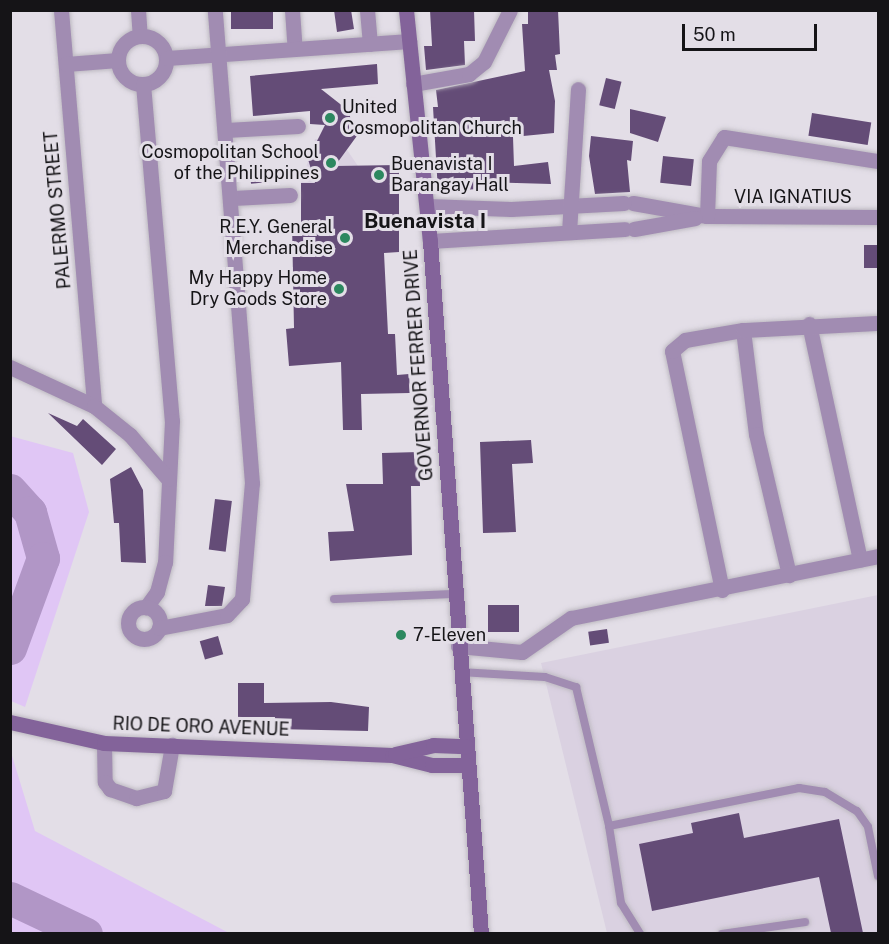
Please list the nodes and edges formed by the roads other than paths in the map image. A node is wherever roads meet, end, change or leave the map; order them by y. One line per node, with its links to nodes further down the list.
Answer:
1 (61, 10): 15 (street, PALERMO STREET)
2 (138, 10): 8 (street)
3 (215, 10): 12 (street)
4 (292, 10): 11 (street)
5 (367, 10): 10 (street)
6 (406, 10): 9 (main road, GOVERNOR FERRER DRIVE)
7 (510, 10): 17 (street)
8 (140, 36): 13 (street); 14 (street)
9 (409, 41): 10 (street); 17 (main road, GOVERNOR FERRER DRIVE)
10 (370, 44): 11 (street)
11 (295, 49): 12 (street)
12 (218, 54): 13 (street); 20 (street)
13 (167, 58): 16 (street)
14 (118, 60): 15 (street); 16 (street)
15 (66, 64): 36 (street, PALERMO STREET)
16 (143, 84): 37 (street)
17 (413, 84): 24 (main road, GOVERNOR FERRER DRIVE)
18 (578, 89): 25 (street)
19 (297, 126): 20 (street)
20 (226, 130): 23 (street)
21 (879, 161): 27 (street)
22 (290, 195): 23 (street)
23 (233, 198): 45 (street)
24 (427, 206): 26 (street, VIA IGNATIUS); 31 (main road, GOVERNOR FERRER DRIVE)
25 (568, 207): 26 (street, VIA IGNATIUS); 27 (street, VIA IGNATIUS); 29 (street)
26 (511, 209): 30 (street)
27 (707, 216): 28 (street, VIA IGNATIUS); 29 (street, VIA IGNATIUS)
28 (879, 217)
29 (569, 232): 30 (street, VIA IGNATIUS)
30 (513, 237): 31 (street, VIA IGNATIUS)
31 (430, 241): 42 (main road, GOVERNOR FERRER DRIVE)
32 (879, 323): 33 (street)
33 (809, 324): 34 (street); 39 (street)
34 (743, 330): 40 (street); 41 (street)
35 (11, 363): 36 (street)
36 (94, 406): 37 (street)
37 (168, 479): 44 (street)
38 (879, 556): 39 (street)
39 (860, 560): 40 (street)
40 (789, 575): 41 (street)
41 (722, 590): 46 (street)
42 (454, 594): 43 (lane); 46 (main road, GOVERNOR FERRER DRIVE)
43 (334, 599)
44 (146, 607): 45 (street); 45 (street)
45 (159, 628)
46 (458, 646): 47 (main road, GOVERNOR FERRER DRIVE)
47 (460, 672): 51 (main road); 54 (lane)
48 (14, 723): 49 (main road, RIO DE ORO AVENUE)
49 (104, 743): 50 (main road, RIO DE ORO AVENUE); 50 (street)
50 (172, 746): 52 (main road, RIO DE ORO AVENUE)
51 (466, 746): 52 (main road, RIO DE ORO AVENUE); 53 (main road)
52 (392, 754): 53 (main road, RIO DE ORO AVENUE)
53 (468, 765): 57 (main road)
54 (609, 826): 55 (lane); 58 (lane)
55 (879, 876)
56 (805, 922): 59 (lane)
57 (481, 933)
58 (640, 933)
59 (722, 933)

